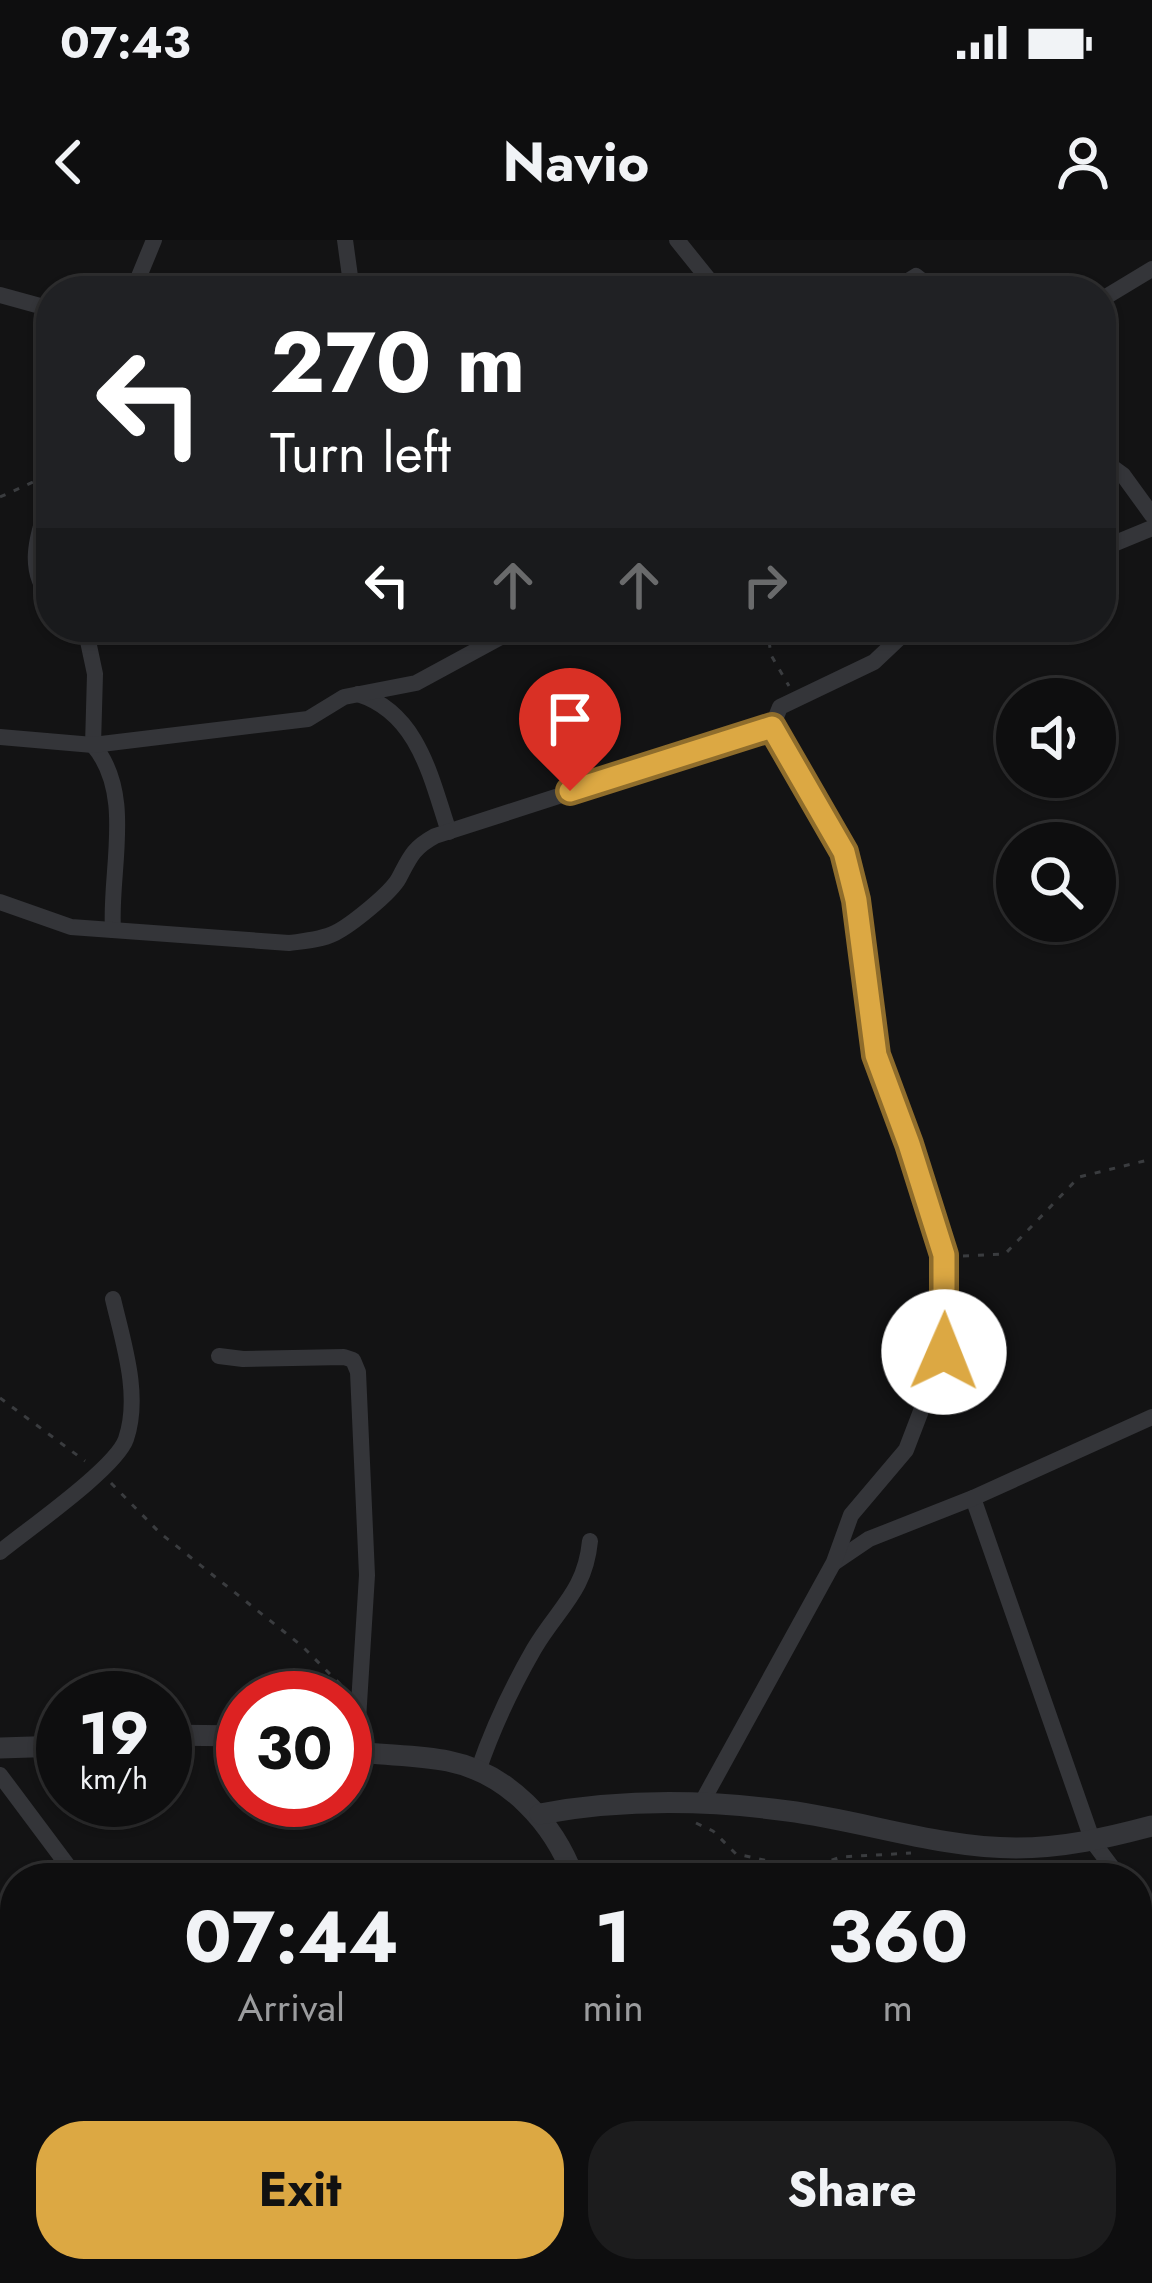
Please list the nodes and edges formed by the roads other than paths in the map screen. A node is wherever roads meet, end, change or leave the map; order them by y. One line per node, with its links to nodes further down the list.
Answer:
1 (154, 240): 5 (street)
2 (345, 240): 6 (street)
3 (676, 240): 7 (street)
4 (1152, 269): 8 (street)
5 (139, 276)
6 (350, 276)
7 (706, 276)
8 (1116, 291)
9 (0, 295): 10 (street)
10 (36, 305)
11 (1116, 470): 12 (street)
12 (1152, 515)
13 (1152, 528): 14 (street)
14 (1116, 543)
15 (88, 642): 21 (street)
16 (493, 642): 18 (street)
17 (895, 642): 19 (street)
18 (355, 694): 21 (street); 22 (street)
19 (772, 727): 22 (street); 31 (street)
20 (0, 737): 21 (street)
21 (93, 745): 24 (street)
22 (449, 832): 24 (street)
23 (0, 902): 24 (street)
24 (113, 930)
25 (113, 1299): 30 (street)
26 (219, 1356): 32 (street)
27 (1152, 1417): 28 (street)
28 (973, 1498): 31 (street); 41 (street)
29 (590, 1541): 36 (street)
30 (0, 1552)
31 (834, 1562): 38 (street)
32 (361, 1671)
33 (36, 1747): 34 (street)
34 (0, 1748)
35 (372, 1753): 36 (street)
36 (478, 1771): 39 (street)
37 (0, 1775): 42 (street)
38 (694, 1811): 39 (street); 41 (street)
39 (540, 1814): 43 (street)
40 (1152, 1826): 41 (street)
41 (1093, 1842): 44 (street)
42 (66, 1863)
43 (566, 1863)
44 (1109, 1863)

